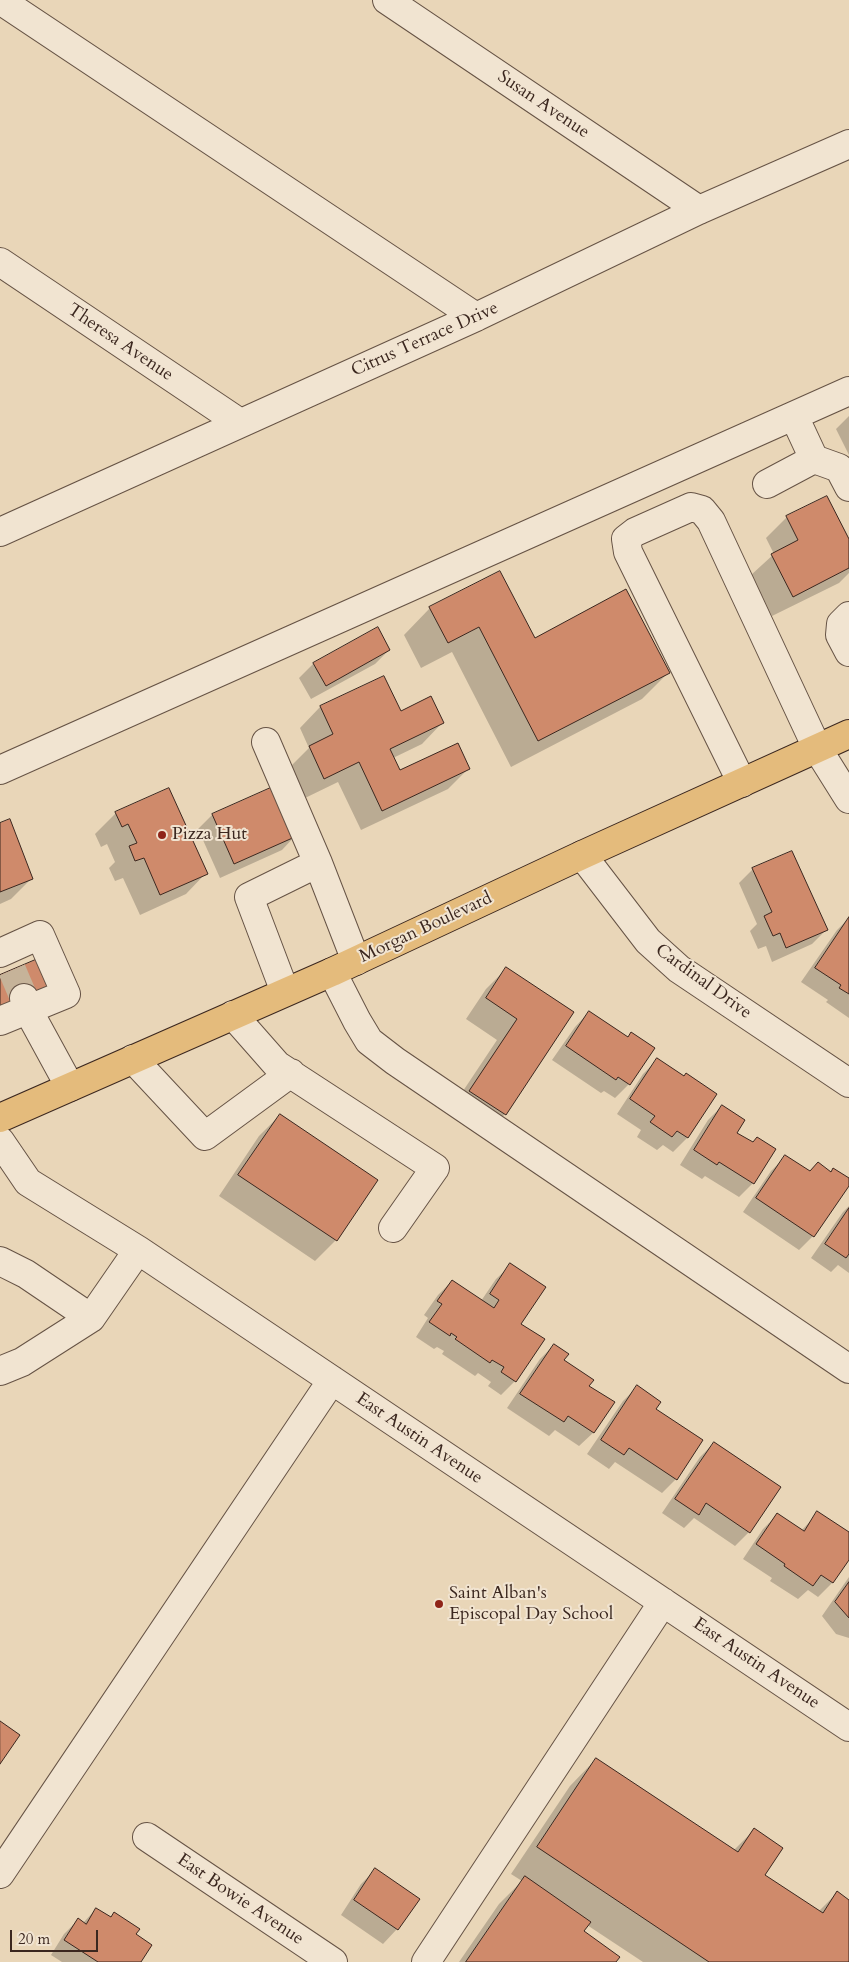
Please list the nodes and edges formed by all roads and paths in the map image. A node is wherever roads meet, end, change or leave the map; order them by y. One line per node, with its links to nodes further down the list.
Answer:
1 (0, 0): 6 (street)
2 (387, 0): 4 (street, Susan Avenue)
3 (849, 144): 4 (street, Citrus Terrace Drive)
4 (699, 210): 6 (street, Citrus Terrace Drive)
5 (0, 262): 9 (street, Theresa Avenue)
6 (476, 317): 9 (street, Citrus Terrace Drive)
7 (849, 391): 8 (street)
8 (794, 416): 10 (street); 19 (street)
9 (240, 423): 13 (street, Citrus Terrace Drive)
10 (814, 459): 11 (street); 12 (street)
11 (767, 484)
12 (849, 487)
13 (0, 532)
14 (849, 616): 15 (street)
15 (849, 652)
16 (849, 734): 18 (main road, Morgan Boulevard)
17 (266, 742): 23 (street)
18 (817, 748): 20 (main road, Morgan Boulevard); 20 (street); 21 (street)
19 (0, 770)
20 (742, 782): 22 (main road, Morgan Boulevard)
21 (849, 798)
22 (582, 855): 25 (main road, Morgan Boulevard); 33 (street, Cardinal Drive)
23 (318, 863): 25 (street); 27 (street)
24 (6, 958): 28 (street)
25 (356, 961): 26 (main road, Morgan Boulevard)
26 (332, 972): 27 (main road, Morgan Boulevard); 41 (street)
27 (285, 992): 29 (main road, Morgan Boulevard)
28 (26, 1004): 30 (street); 34 (street)
29 (233, 1015): 31 (main road, Morgan Boulevard); 32 (street)
30 (0, 1021)
31 (133, 1059): 32 (street); 34 (main road, Morgan Boulevard)
32 (290, 1073): 37 (street)
33 (849, 1083)
34 (70, 1087): 35 (main road, Morgan Boulevard)
35 (0, 1118)
36 (0, 1141): 38 (street, East Austin Avenue)
37 (393, 1228)
38 (138, 1250): 40 (street); 43 (street, East Austin Avenue)
39 (0, 1261): 40 (street)
40 (91, 1318): 42 (street)
41 (849, 1369)
42 (0, 1372)
43 (332, 1380): 44 (street, East Austin Avenue); 47 (street)
44 (663, 1602): 45 (street, East Austin Avenue); 49 (street)
45 (849, 1727)
46 (147, 1837): 48 (street, East Bowie Avenue)
47 (0, 1874)
48 (333, 1962)
49 (426, 1962)

